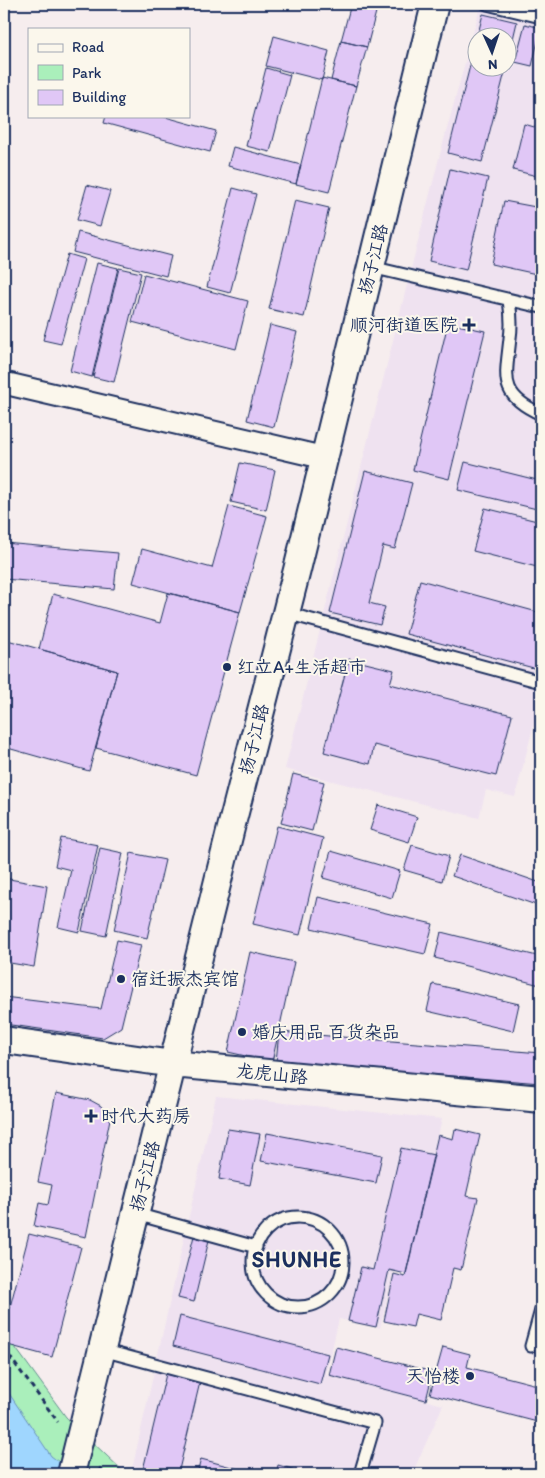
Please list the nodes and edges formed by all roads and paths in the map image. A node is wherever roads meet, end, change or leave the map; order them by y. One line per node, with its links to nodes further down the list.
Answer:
1 (435, 4): 4 (street, 扬子江路)
2 (487, 4): 3 (lane)
3 (541, 17)
4 (371, 267): 5 (lane); 9 (street, 扬子江路)
5 (509, 300): 6 (lane); 8 (lane)
6 (541, 307)
7 (4, 383): 9 (street)
8 (541, 414)
9 (325, 458): 10 (street, 扬子江路)
10 (286, 613): 11 (lane); 13 (street, 扬子江路)
11 (541, 682)
12 (4, 1040): 13 (street, 龙虎山路)
13 (173, 1064): 14 (street, 龙虎山路); 15 (street, 扬子江路)
14 (541, 1099)
15 (136, 1214): 16 (lane); 20 (street, 扬子江路)
16 (256, 1247): 16 (lane)
17 (541, 1310): 18 (lane)
18 (531, 1346)
19 (4, 1349): 21 (path)
20 (102, 1350): 21 (street, 扬子江路); 24 (lane)
21 (78, 1448): 22 (street, 扬子江路); 23 (path)
22 (71, 1474)
23 (106, 1474)
24 (360, 1474)

